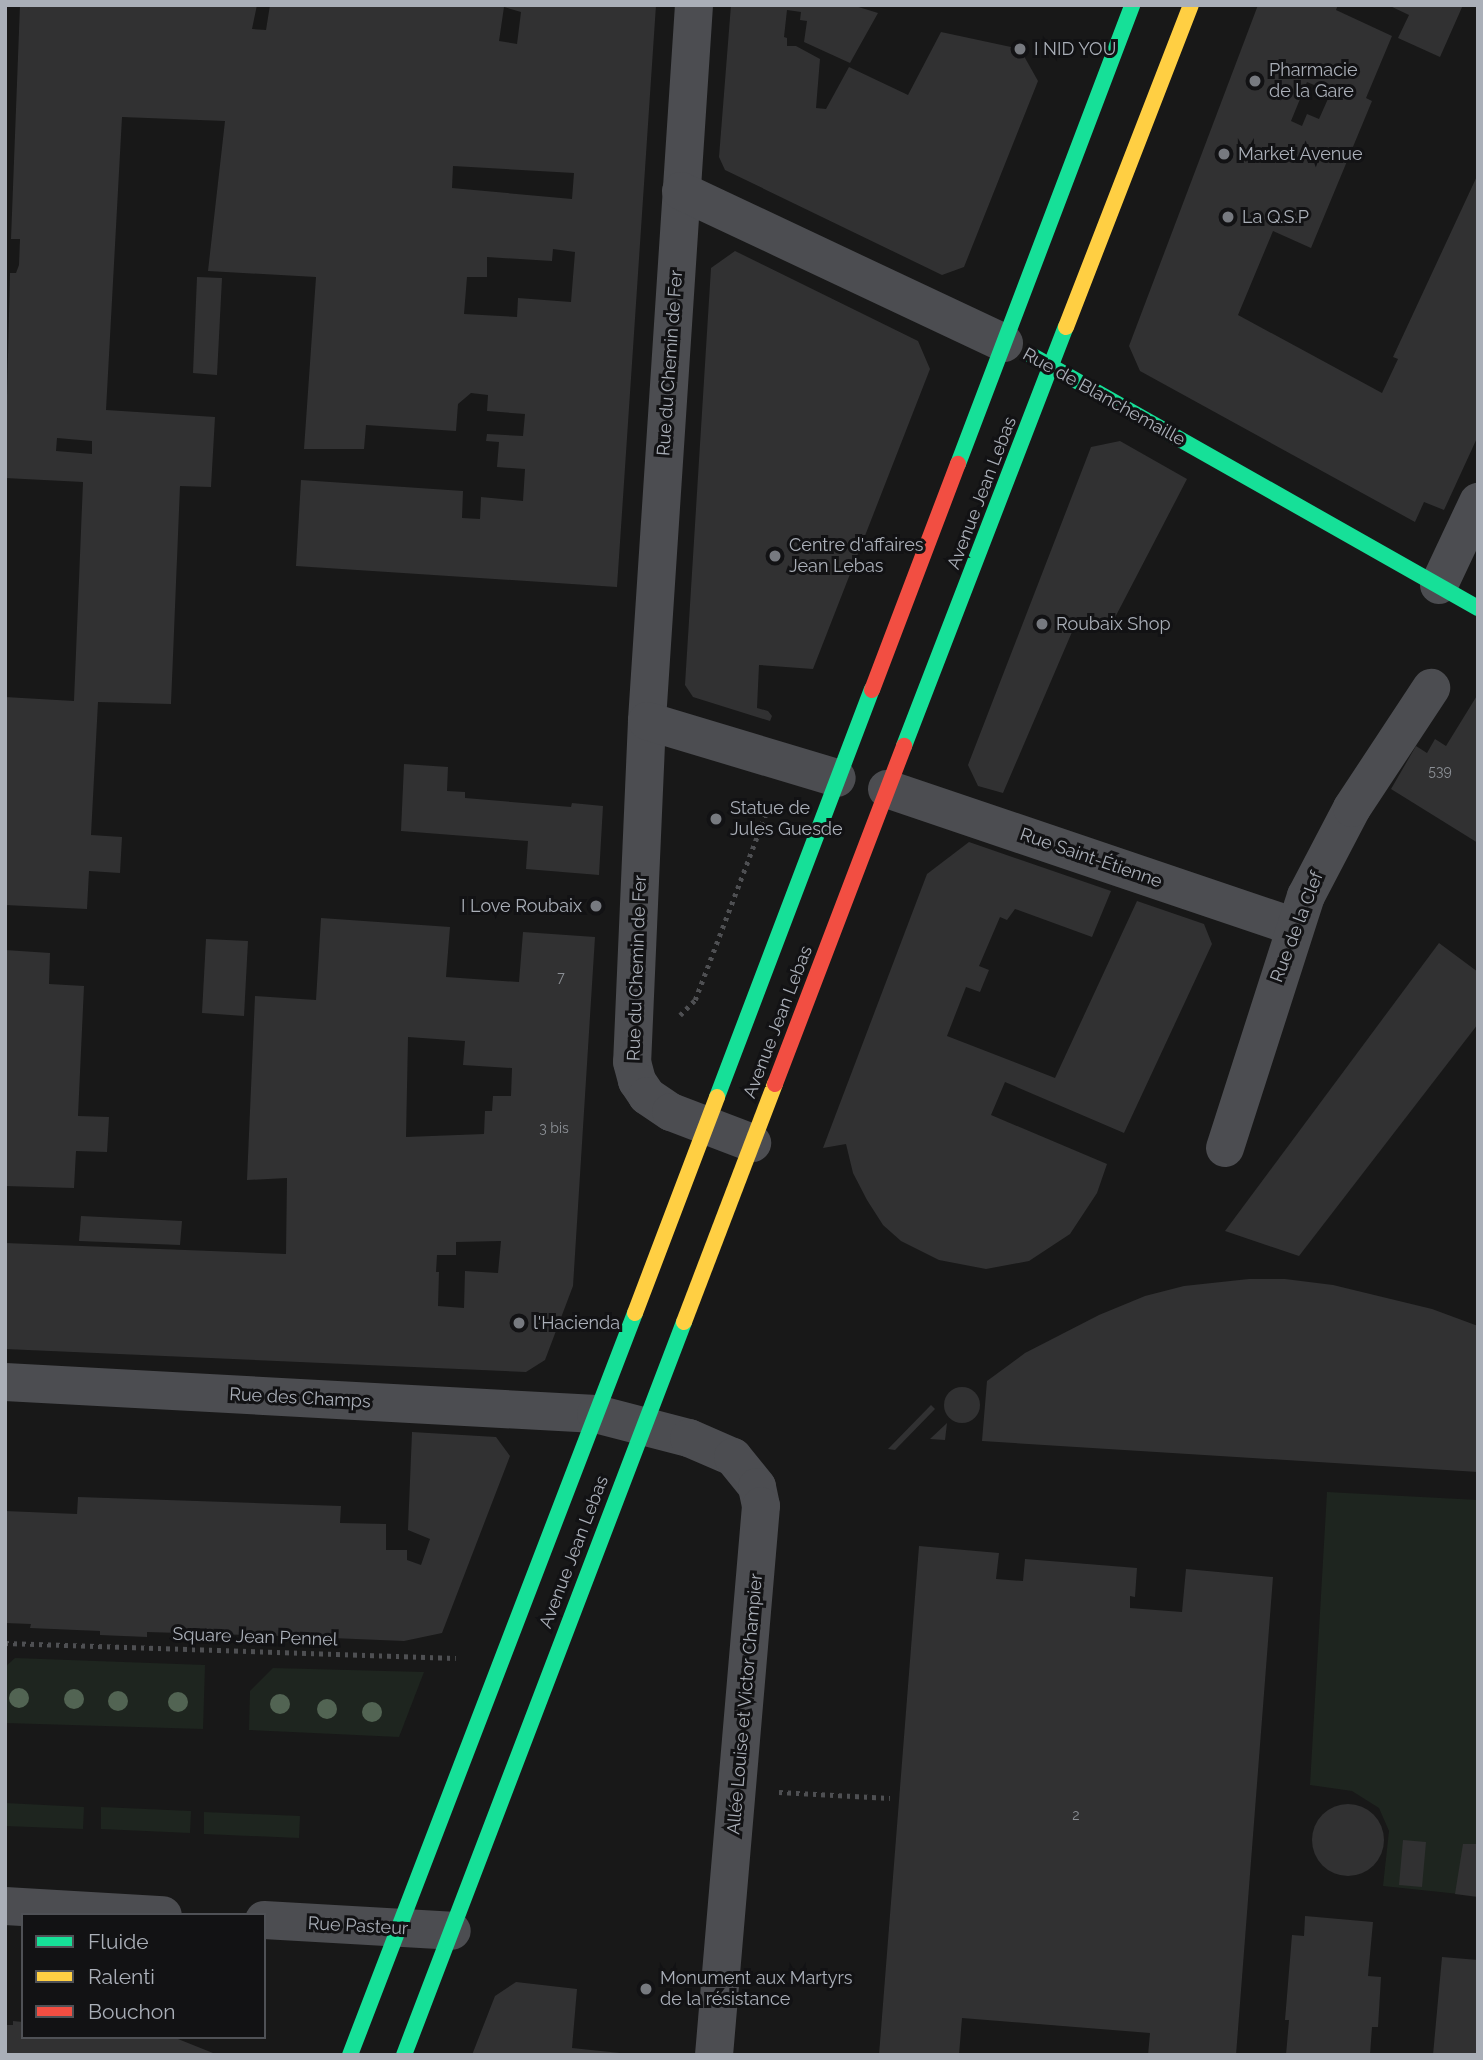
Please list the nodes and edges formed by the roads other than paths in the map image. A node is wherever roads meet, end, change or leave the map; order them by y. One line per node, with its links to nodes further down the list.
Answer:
1 (694, 5): 5 (street, Rue du Chemin de Fer)
2 (1191, 5): 7 (main road, Avenue Jean Lebas)
3 (1113, 8): 4 (main road)
4 (1135, 10): 6 (main road, Avenue Jean Lebas)
5 (681, 191): 6 (street, Rue de Blanchemaille); 12 (street, Rue du Chemin de Fer)
6 (1004, 342): 7 (main road, Rue de Blanchemaille); 13 (main road, Avenue Jean Lebas)
7 (1053, 365): 9 (main road, Rue de Blanchemaille); 14 (main road, Avenue Jean Lebas)
8 (1478, 502): 9 (street)
9 (1439, 585): 10 (main road, Rue de Blanchemaille)
10 (1478, 608)
11 (1431, 688): 15 (street, Rue de la Clef)
12 (647, 721): 13 (street); 16 (street, Rue du Chemin de Fer)
13 (837, 778): 16 (main road, Avenue Jean Lebas)
14 (887, 789): 15 (street, Rue Saint-Étienne); 17 (main road, Avenue Jean Lebas)
15 (1294, 927): 18 (street, Rue de la Clef)
16 (706, 1125): 17 (street, Rue du Chemin de Fer); 20 (main road, Avenue Jean Lebas)
17 (752, 1143): 21 (main road, Avenue Jean Lebas)
18 (1225, 1148)
19 (5, 1382): 20 (street, Rue des Champs)
20 (596, 1414): 21 (street, Rue des Champs); 25 (main road, Avenue Jean Lebas)
21 (643, 1425): 26 (main road, Avenue Jean Lebas); 29 (street, Allée Louise et Victor Champier)
22 (5, 1906): 23 (street)
23 (128, 1913)
24 (266, 1920): 25 (street, Rue Pasteur)
25 (398, 1928): 26 (street, Rue Pasteur); 27 (main road, Avenue Jean Lebas)
26 (452, 1931): 28 (main road, Avenue Jean Lebas)
27 (350, 2055)
28 (404, 2055)
29 (715, 2055)

